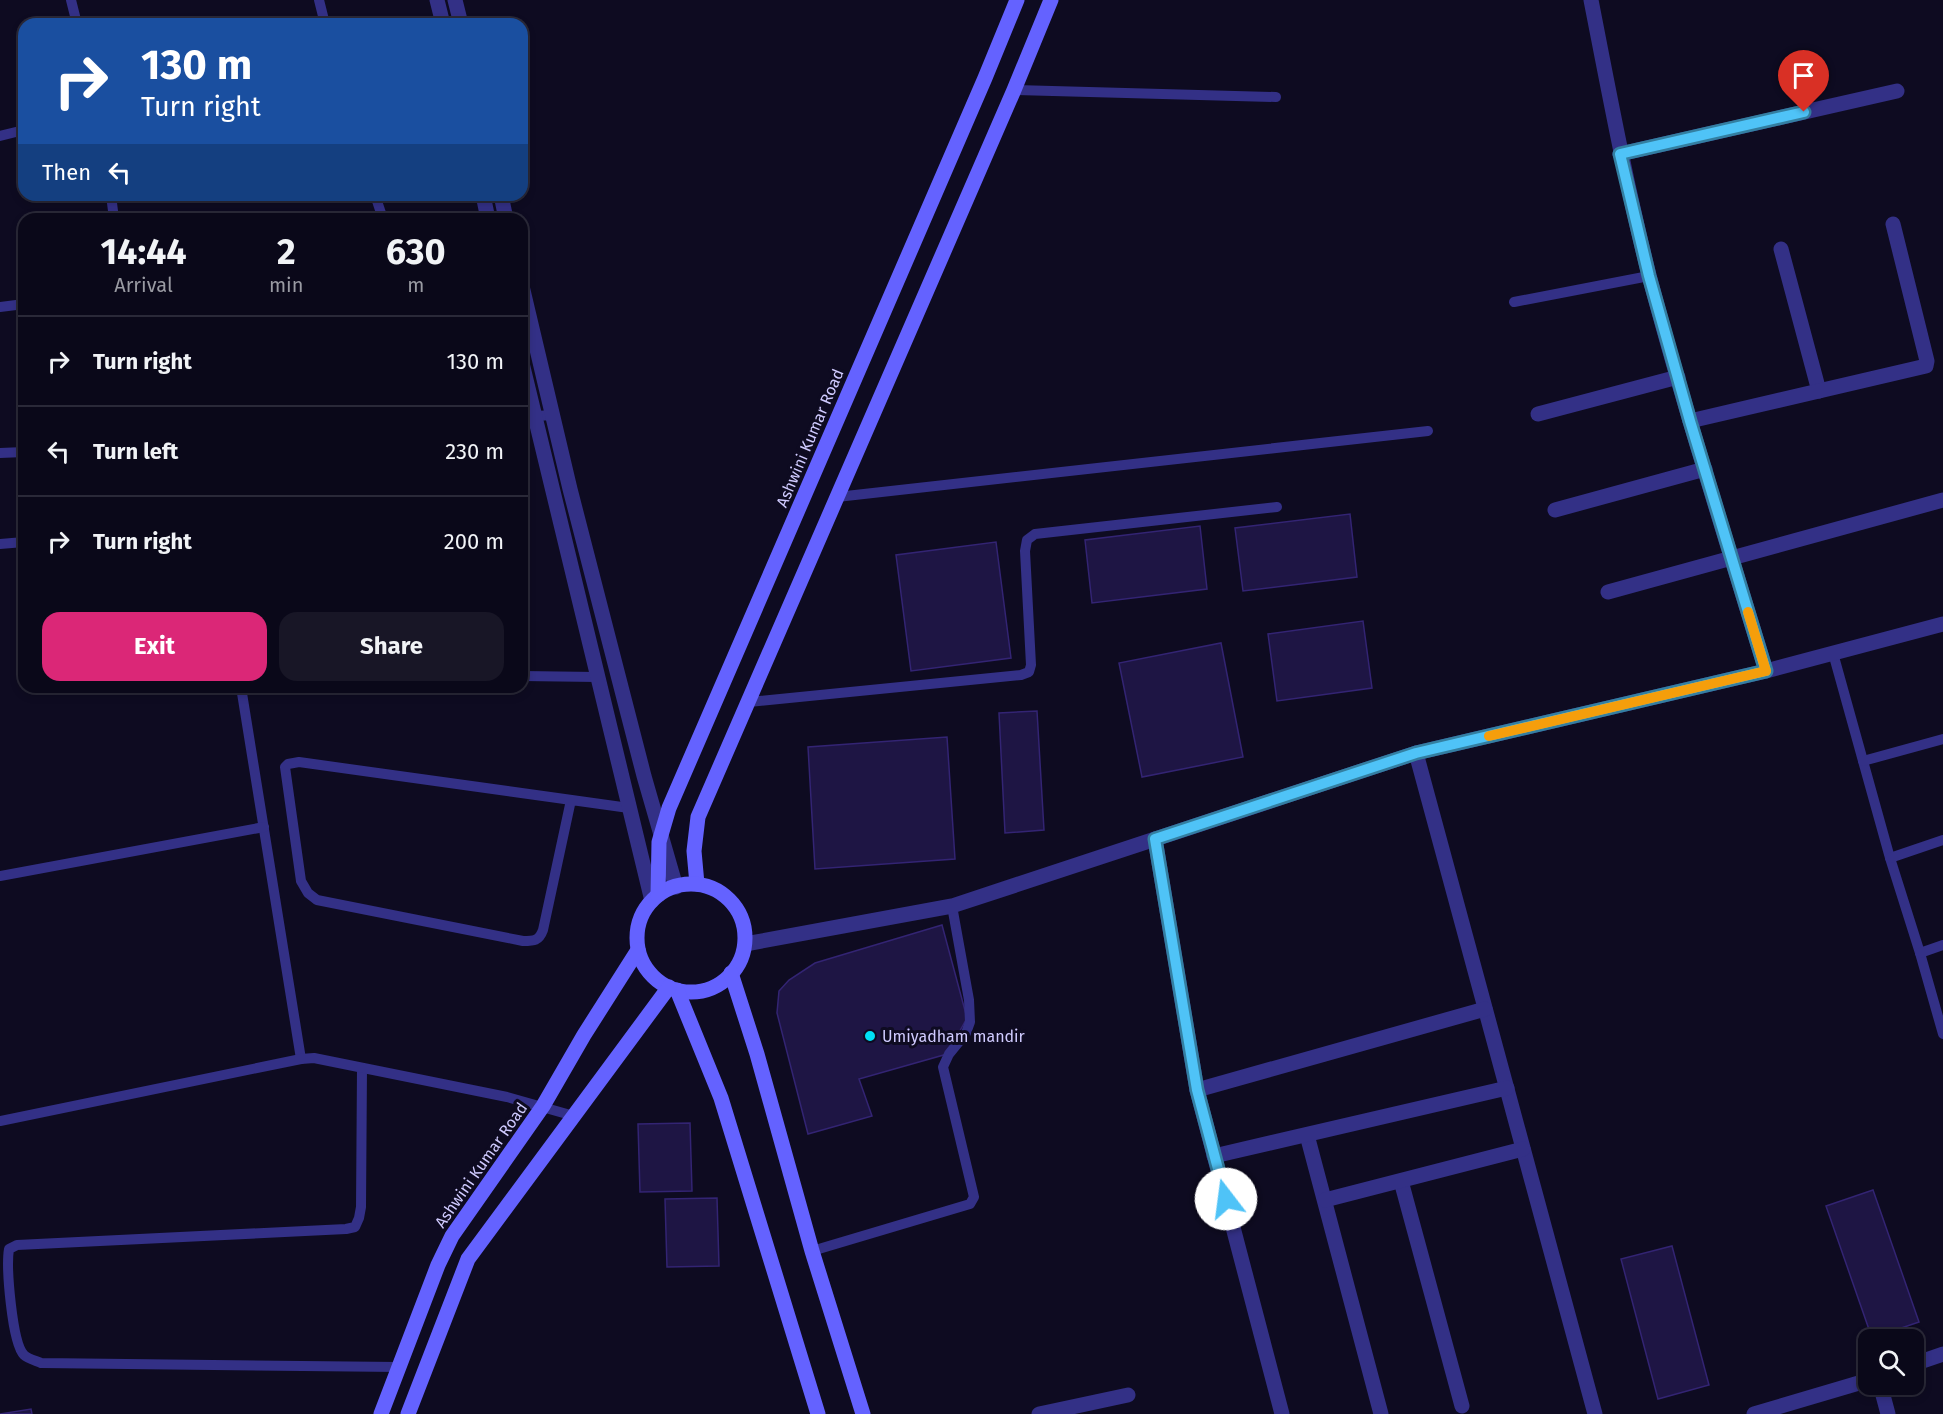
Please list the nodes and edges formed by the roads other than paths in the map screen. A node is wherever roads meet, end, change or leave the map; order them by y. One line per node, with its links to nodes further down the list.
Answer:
1 (71, 0): 8 (lane)
2 (319, 0): 9 (lane)
3 (437, 0): 10 (street)
4 (455, 0): 11 (street)
5 (1017, 0): 56 (main road, Ashwini Kumar Road)
6 (1051, 0): 12 (main road)
7 (1592, 0): 17 (street)
8 (76, 18)
9 (324, 18)
10 (442, 18)
11 (460, 18)
12 (1014, 90): 14 (lane); 35 (main road)
13 (1897, 91): 17 (street)
14 (1276, 97)
15 (18, 132): 16 (lane)
16 (0, 136)
17 (1620, 154): 20 (street)
18 (1893, 224): 26 (street)
19 (1781, 249): 26 (street)
20 (1649, 276): 21 (lane); 25 (street)
21 (1514, 302)
22 (18, 305): 23 (lane)
23 (0, 307)
24 (528, 312): 28 (street)
25 (1678, 377): 27 (street); 30 (street)
26 (1819, 391): 30 (street)
27 (1538, 414)
28 (552, 415): 29 (lane); 56 (street)
29 (528, 417): 47 (street)
30 (1690, 421): 34 (street)
31 (1428, 431): 35 (lane)
32 (18, 452): 33 (lane)
33 (0, 453)
34 (1705, 469): 38 (street); 41 (street)
35 (837, 497): 49 (main road)
36 (1943, 500): 41 (street)
37 (1277, 507): 49 (lane)
38 (1555, 510)
39 (18, 542): 40 (lane)
40 (0, 544)
41 (1732, 558): 42 (street); 45 (street)
42 (1608, 592)
43 (1943, 624): 44 (street)
44 (1833, 653): 45 (street); 52 (lane)
45 (1766, 671): 51 (street)
46 (528, 676): 47 (lane)
47 (597, 677): 54 (street)
48 (242, 693): 55 (lane)
49 (748, 702): 61 (main road)
50 (1943, 739): 52 (lane)
51 (1416, 753): 57 (street); 71 (street)
52 (1863, 761): 59 (lane)
53 (571, 800): 53 (lane); 54 (lane)
54 (629, 808): 63 (street)
55 (264, 827): 60 (lane); 73 (lane)
56 (661, 836): 62 (street); 63 (main road, Ashwini Kumar Road)
57 (1155, 839): 64 (street); 76 (street)
58 (1943, 840): 59 (lane)
59 (1890, 858): 68 (lane)
60 (0, 876)
61 (697, 884): 62 (main road); 65 (main road)
62 (676, 887): 63 (main road)
63 (655, 898): 67 (main road)
64 (952, 906): 65 (street); 85 (lane)
65 (745, 944): 69 (main road)
66 (1943, 945): 68 (lane)
67 (639, 950): 70 (main road); 77 (main road, Ashwini Kumar Road)
68 (1920, 952): 72 (lane)
69 (731, 973): 70 (main road); 85 (main road)
70 (673, 988): 78 (main road); 95 (main road)
71 (1485, 1008): 75 (street); 76 (street)
72 (1943, 1034)
73 (301, 1059): 74 (lane); 79 (lane)
74 (362, 1068): 77 (lane); 88 (lane)
75 (1507, 1088): 80 (street); 81 (street)
76 (1197, 1090): 82 (street)
77 (543, 1106): 78 (lane); 88 (main road, Ashwini Kumar Road)
78 (574, 1116): 94 (main road)
79 (0, 1121)
80 (1307, 1135): 82 (street); 84 (street)
81 (1523, 1149): 83 (street); 100 (street)
82 (1214, 1156): 98 (street)
83 (1401, 1180): 84 (street); 92 (street)
84 (1324, 1200): 99 (street)
85 (812, 1251): 96 (main road)
86 (1943, 1354): 87 (street)
87 (1924, 1361)
88 (399, 1367): 93 (main road, Ashwini Kumar Road)
89 (1858, 1383): 101 (street)
90 (1128, 1395): 97 (street)
91 (1883, 1395): 102 (street)
92 (1462, 1406)
93 (381, 1414)
94 (408, 1414)
95 (818, 1414)
96 (863, 1414)
97 (1039, 1414)
98 (1282, 1414)
99 (1381, 1414)
100 (1595, 1414)
101 (1754, 1414)
102 (1888, 1414)

